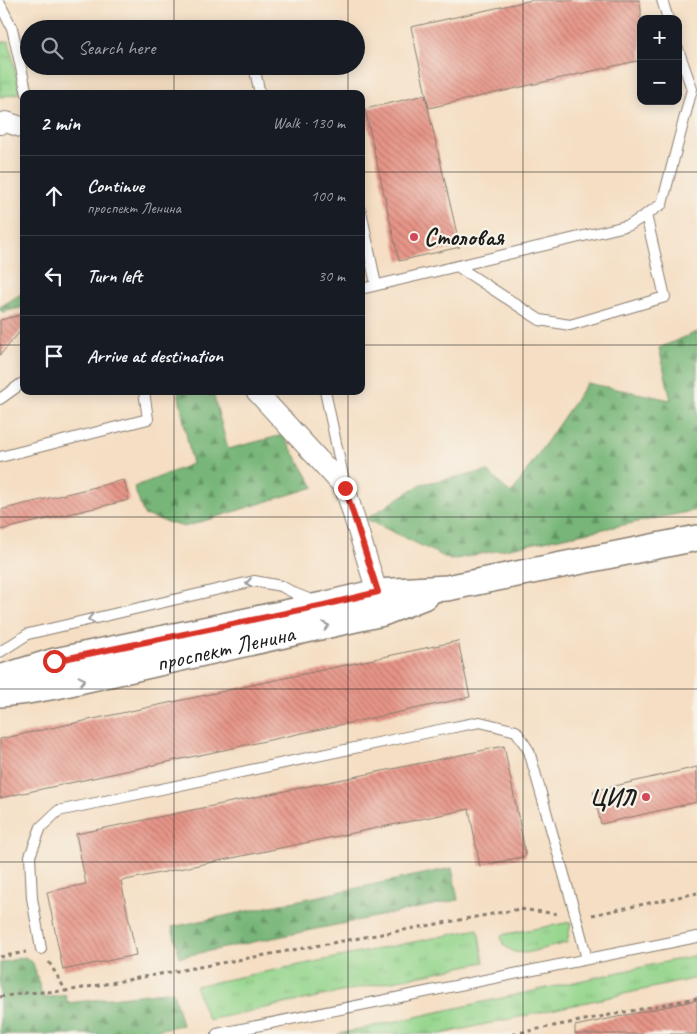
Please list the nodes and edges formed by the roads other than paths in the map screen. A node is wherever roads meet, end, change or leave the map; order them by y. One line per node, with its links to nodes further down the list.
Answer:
1 (662, 0): 3 (lane)
2 (0, 4): 5 (lane)
3 (667, 15)
4 (682, 60): 12 (lane)
5 (20, 63)
6 (23, 75): 8 (lane)
7 (256, 75): 9 (lane)
8 (26, 90)
9 (259, 90)
10 (0, 124): 11 (street)
11 (20, 127)
12 (646, 215): 14 (lane); 14 (lane)
13 (365, 231): 15 (lane)
14 (457, 266): 15 (lane)
15 (376, 285): 16 (lane)
16 (365, 288)
17 (20, 385): 21 (lane)
18 (145, 395): 22 (lane)
19 (260, 395): 23 (street)
20 (326, 395): 23 (lane)
21 (0, 399)
22 (0, 457)
23 (345, 488): 26 (street)
24 (697, 538): 25 (street, проспект Ленина)
25 (447, 588): 26 (street, проспект Ленина); 28 (street, проспект Ленина)
26 (378, 592): 27 (street, проспект Ленина); 28 (street)
27 (301, 614): 28 (street, проспект Ленина, one-way to 28); 29 (lane, one-way to 29); 30 (street, проспект Ленина); 32 (street, проспект Ленина, one-way to 27)
28 (360, 618)
29 (0, 652)
30 (54, 661): 31 (street, проспект Ленина); 32 (street)
31 (0, 678)
32 (56, 686): 33 (street, проспект Ленина)
33 (0, 694)
34 (697, 937): 36 (lane)
35 (41, 949): 36 (lane)
36 (587, 959): 37 (lane)
37 (217, 1034)

